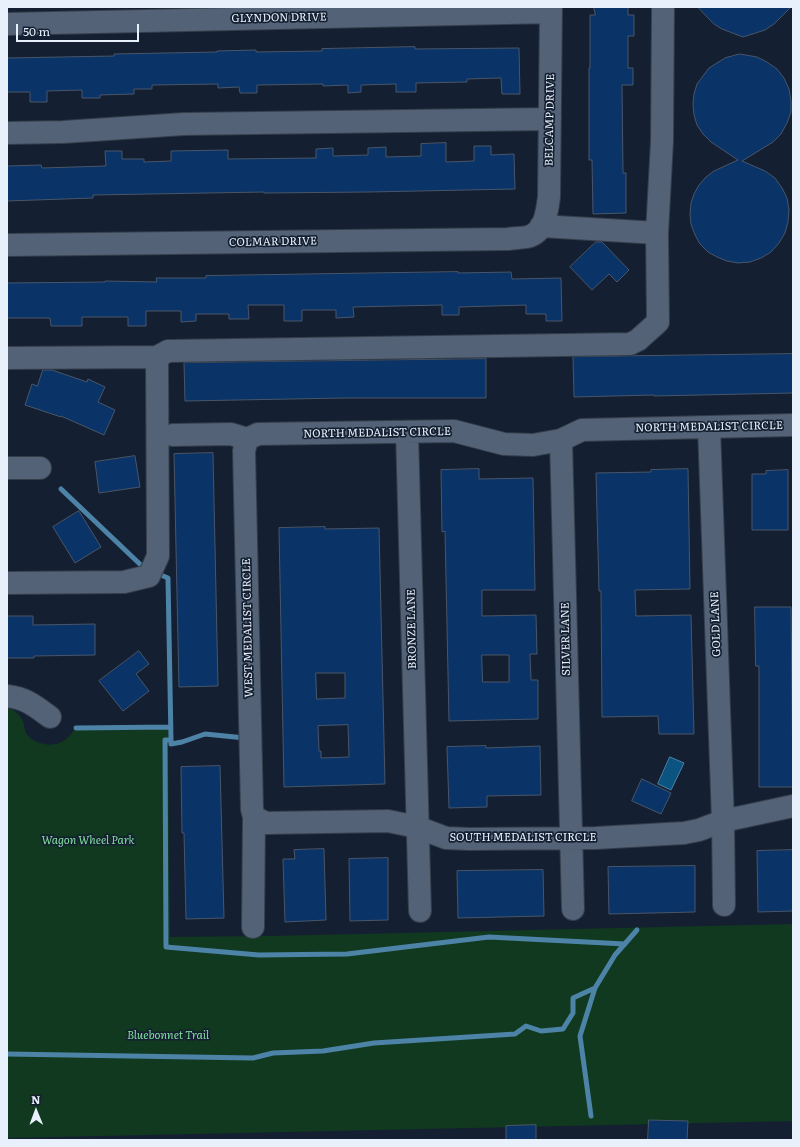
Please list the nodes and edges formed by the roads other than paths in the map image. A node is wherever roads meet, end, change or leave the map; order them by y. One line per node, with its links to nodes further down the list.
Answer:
1 (663, 7): 7 (street)
2 (551, 10): 3 (street, GLYNDON DRIVE); 4 (street, BELCAMP DRIVE)
3 (7, 24)
4 (550, 119): 5 (street); 6 (street, BELCAMP DRIVE)
5 (7, 133)
6 (539, 229): 7 (street); 8 (street, COLMAR DRIVE)
7 (657, 233): 9 (street)
8 (7, 245)
9 (157, 357): 10 (street); 19 (street)
10 (7, 358)
11 (709, 427): 12 (street, NORTH MEDALIST CIRCLE); 16 (street, NORTH MEDALIST CIRCLE); 24 (street, GOLD LANE)
12 (790, 431)
13 (407, 432): 15 (street, NORTH MEDALIST CIRCLE); 16 (street, NORTH MEDALIST CIRCLE); 25 (street, BRONZE LANE)
14 (173, 435): 15 (street)
15 (247, 439): 23 (street, WEST MEDALIST CIRCLE)
16 (561, 440): 26 (street, SILVER LANE)
17 (7, 468): 18 (street)
18 (40, 468)
19 (7, 583)
20 (7, 696): 21 (street)
21 (50, 717)
22 (793, 806): 24 (street, SOUTH MEDALIST CIRCLE)
23 (254, 817): 25 (street, SOUTH MEDALIST CIRCLE); 30 (street, WEST MEDALIST CIRCLE)
24 (723, 821): 26 (street, SOUTH MEDALIST CIRCLE); 27 (street, GOLD LANE)
25 (417, 827): 26 (street, SOUTH MEDALIST CIRCLE); 29 (street, BRONZE LANE)
26 (570, 837): 28 (street, SILVER LANE)
27 (724, 905)
28 (573, 909)
29 (420, 911)
30 (253, 928)

